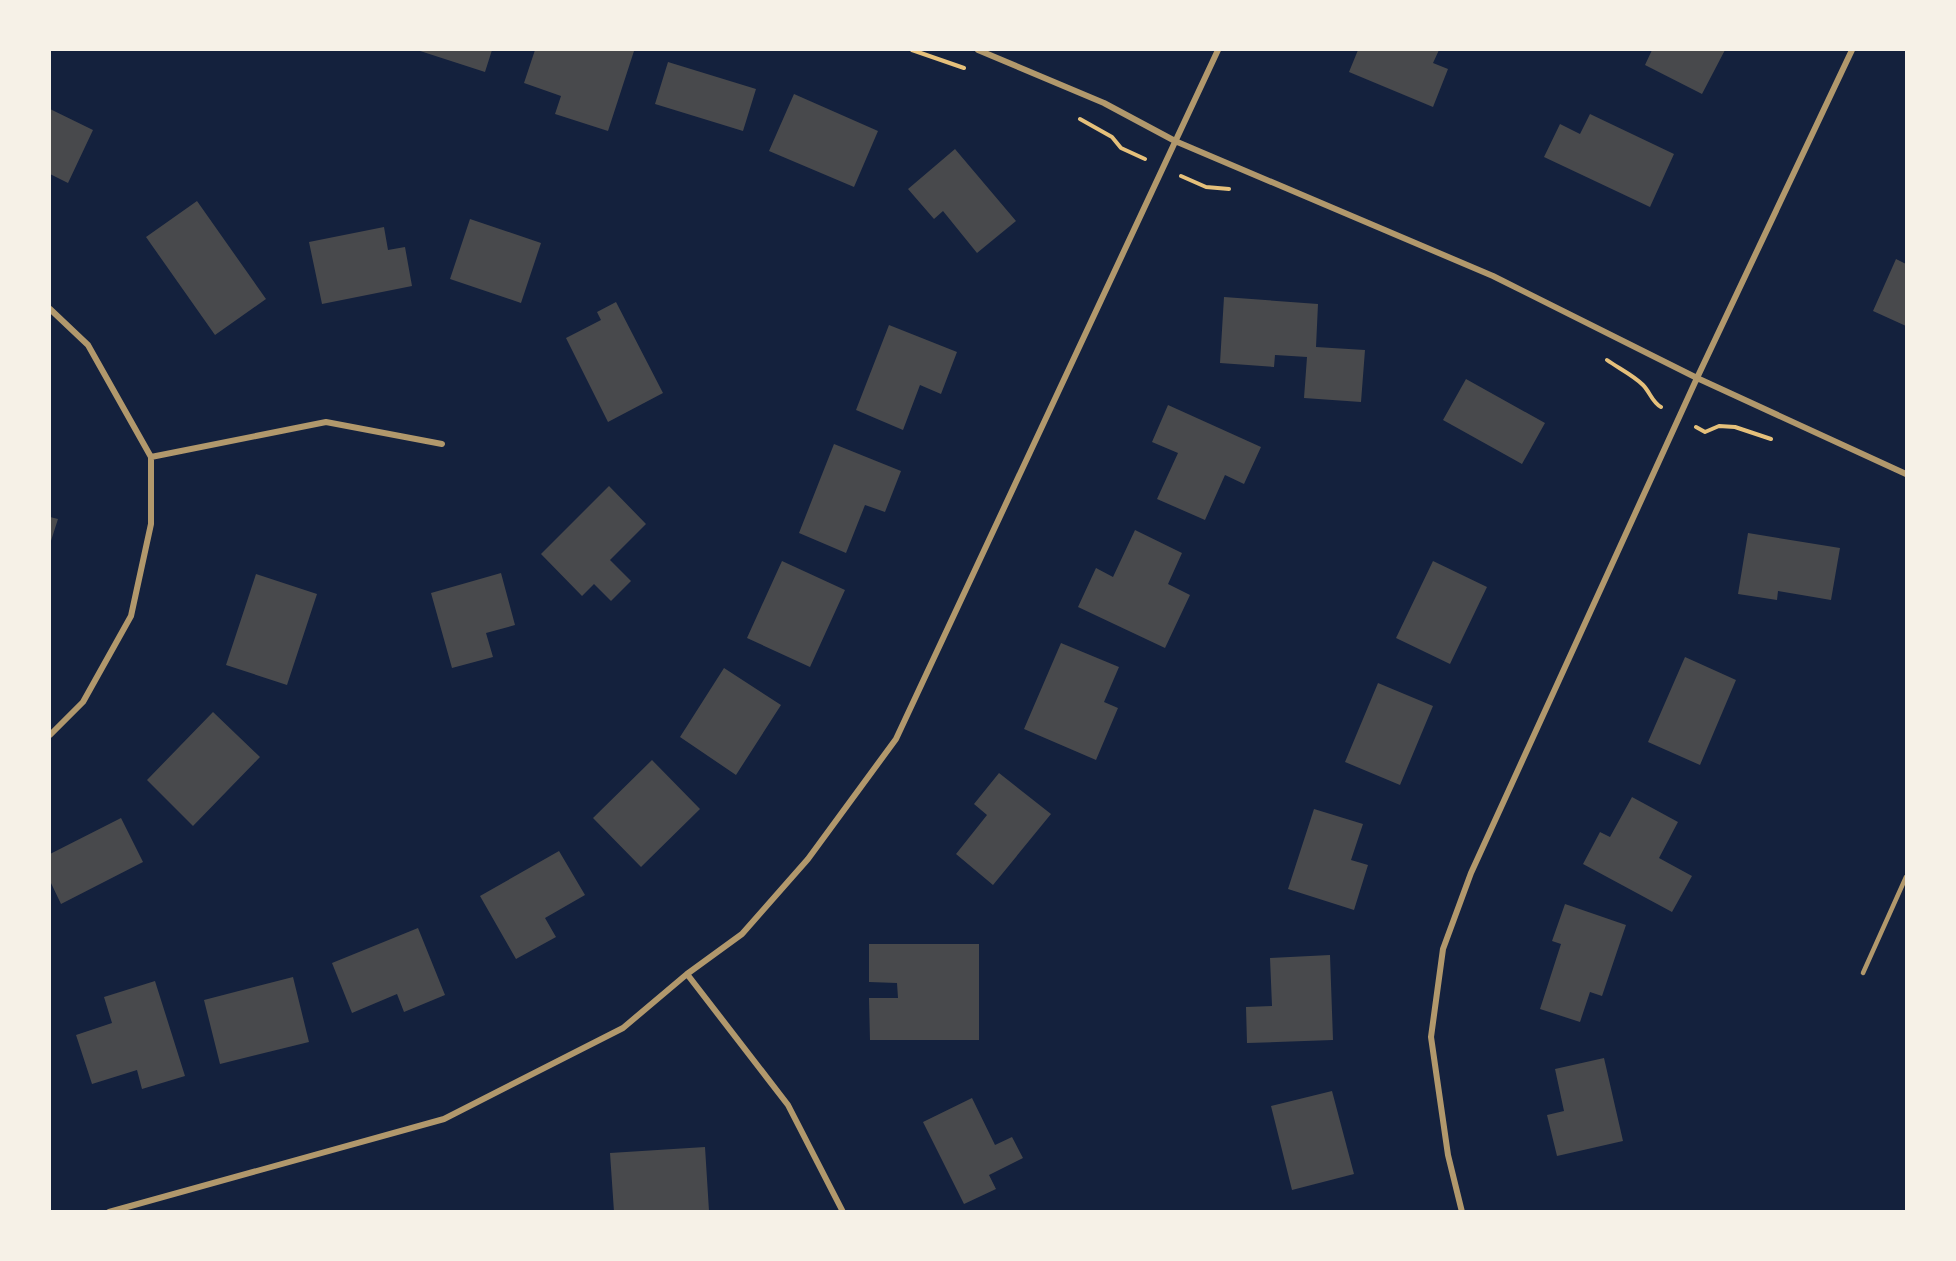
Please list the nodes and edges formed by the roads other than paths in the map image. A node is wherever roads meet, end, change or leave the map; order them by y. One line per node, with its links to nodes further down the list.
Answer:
1 (978, 50): 4 (street)
2 (1218, 50): 4 (street)
3 (1852, 50): 6 (street)
4 (1175, 141): 6 (street); 13 (street)
5 (50, 309): 8 (street)
6 (1696, 378): 9 (street); 16 (street)
7 (442, 444): 8 (street)
8 (151, 458): 10 (street)
9 (1906, 474)
10 (50, 735)
11 (1906, 877): 12 (lane)
12 (1863, 973)
13 (687, 974): 14 (street); 15 (street)
14 (110, 1212)
15 (843, 1212)
16 (1462, 1212)

